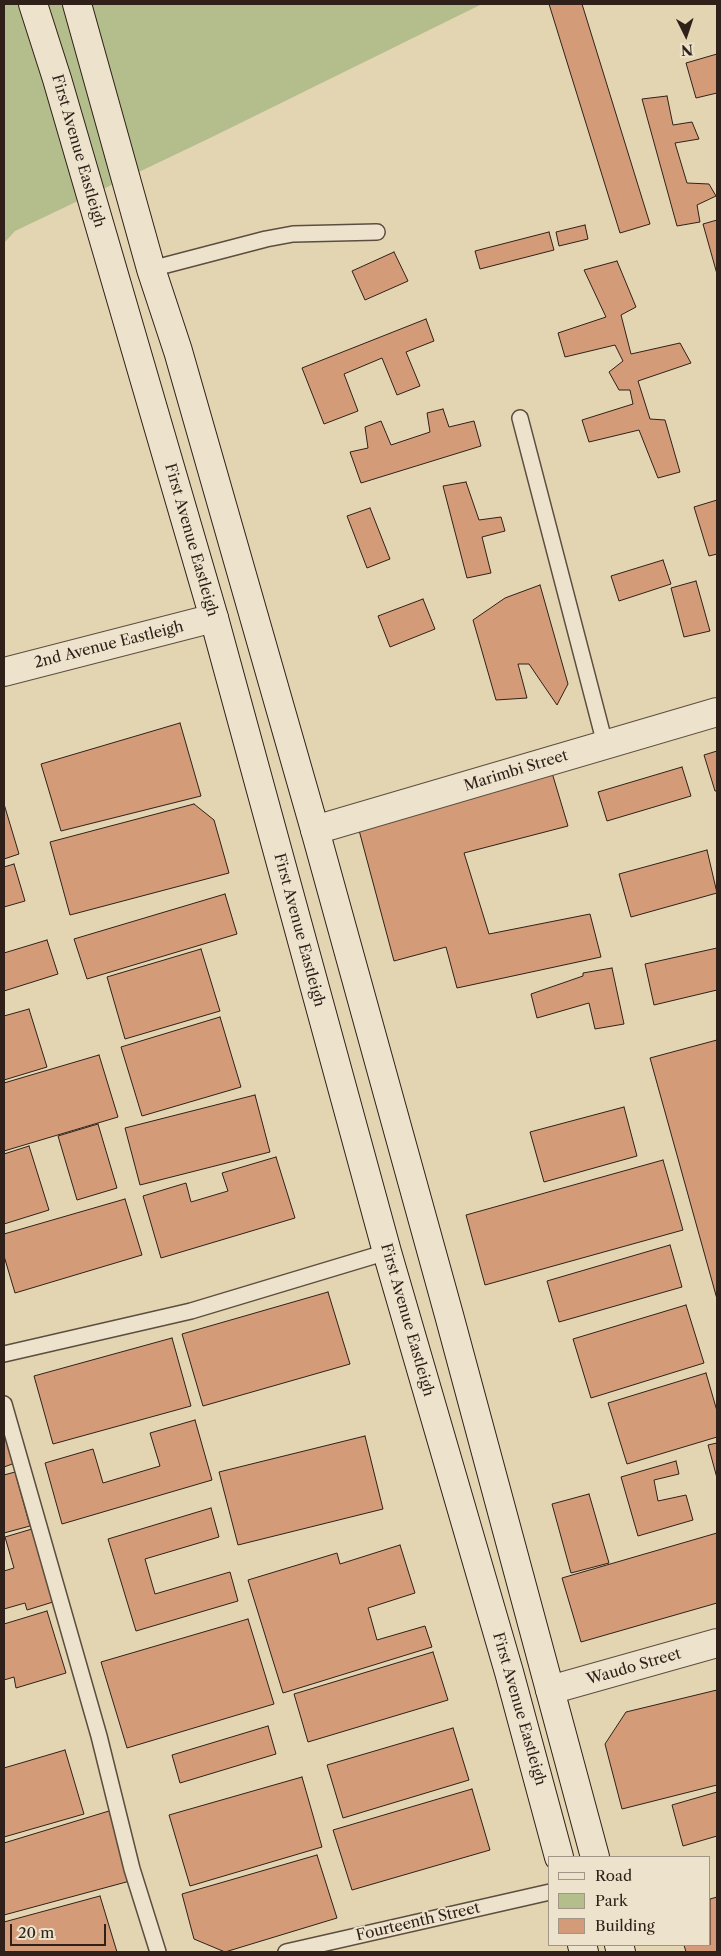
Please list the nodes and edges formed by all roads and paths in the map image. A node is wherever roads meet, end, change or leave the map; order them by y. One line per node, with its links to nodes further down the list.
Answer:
1 (34, 4): 6 (main road, First Avenue Eastleigh)
2 (77, 4): 4 (main road)
3 (377, 232): 4 (lane)
4 (151, 269): 10 (main road)
5 (520, 418): 9 (lane)
6 (214, 618): 7 (main road, 2nd Avenue Eastleigh); 11 (main road, First Avenue Eastleigh)
7 (4, 672)
8 (717, 712): 9 (main road, Marimbi Street)
9 (605, 744): 10 (main road, Marimbi Street)
10 (316, 830): 15 (main road)
11 (387, 1252): 12 (lane); 16 (main road, First Avenue Eastleigh)
12 (4, 1354)
13 (4, 1404): 19 (lane)
14 (717, 1643): 15 (main road, Waudo Street)
15 (550, 1690): 17 (main road)
16 (559, 1856)
17 (595, 1856)
18 (548, 1892): 20 (lane, Fourteenth Street)
19 (158, 1952)
20 (286, 1952)

